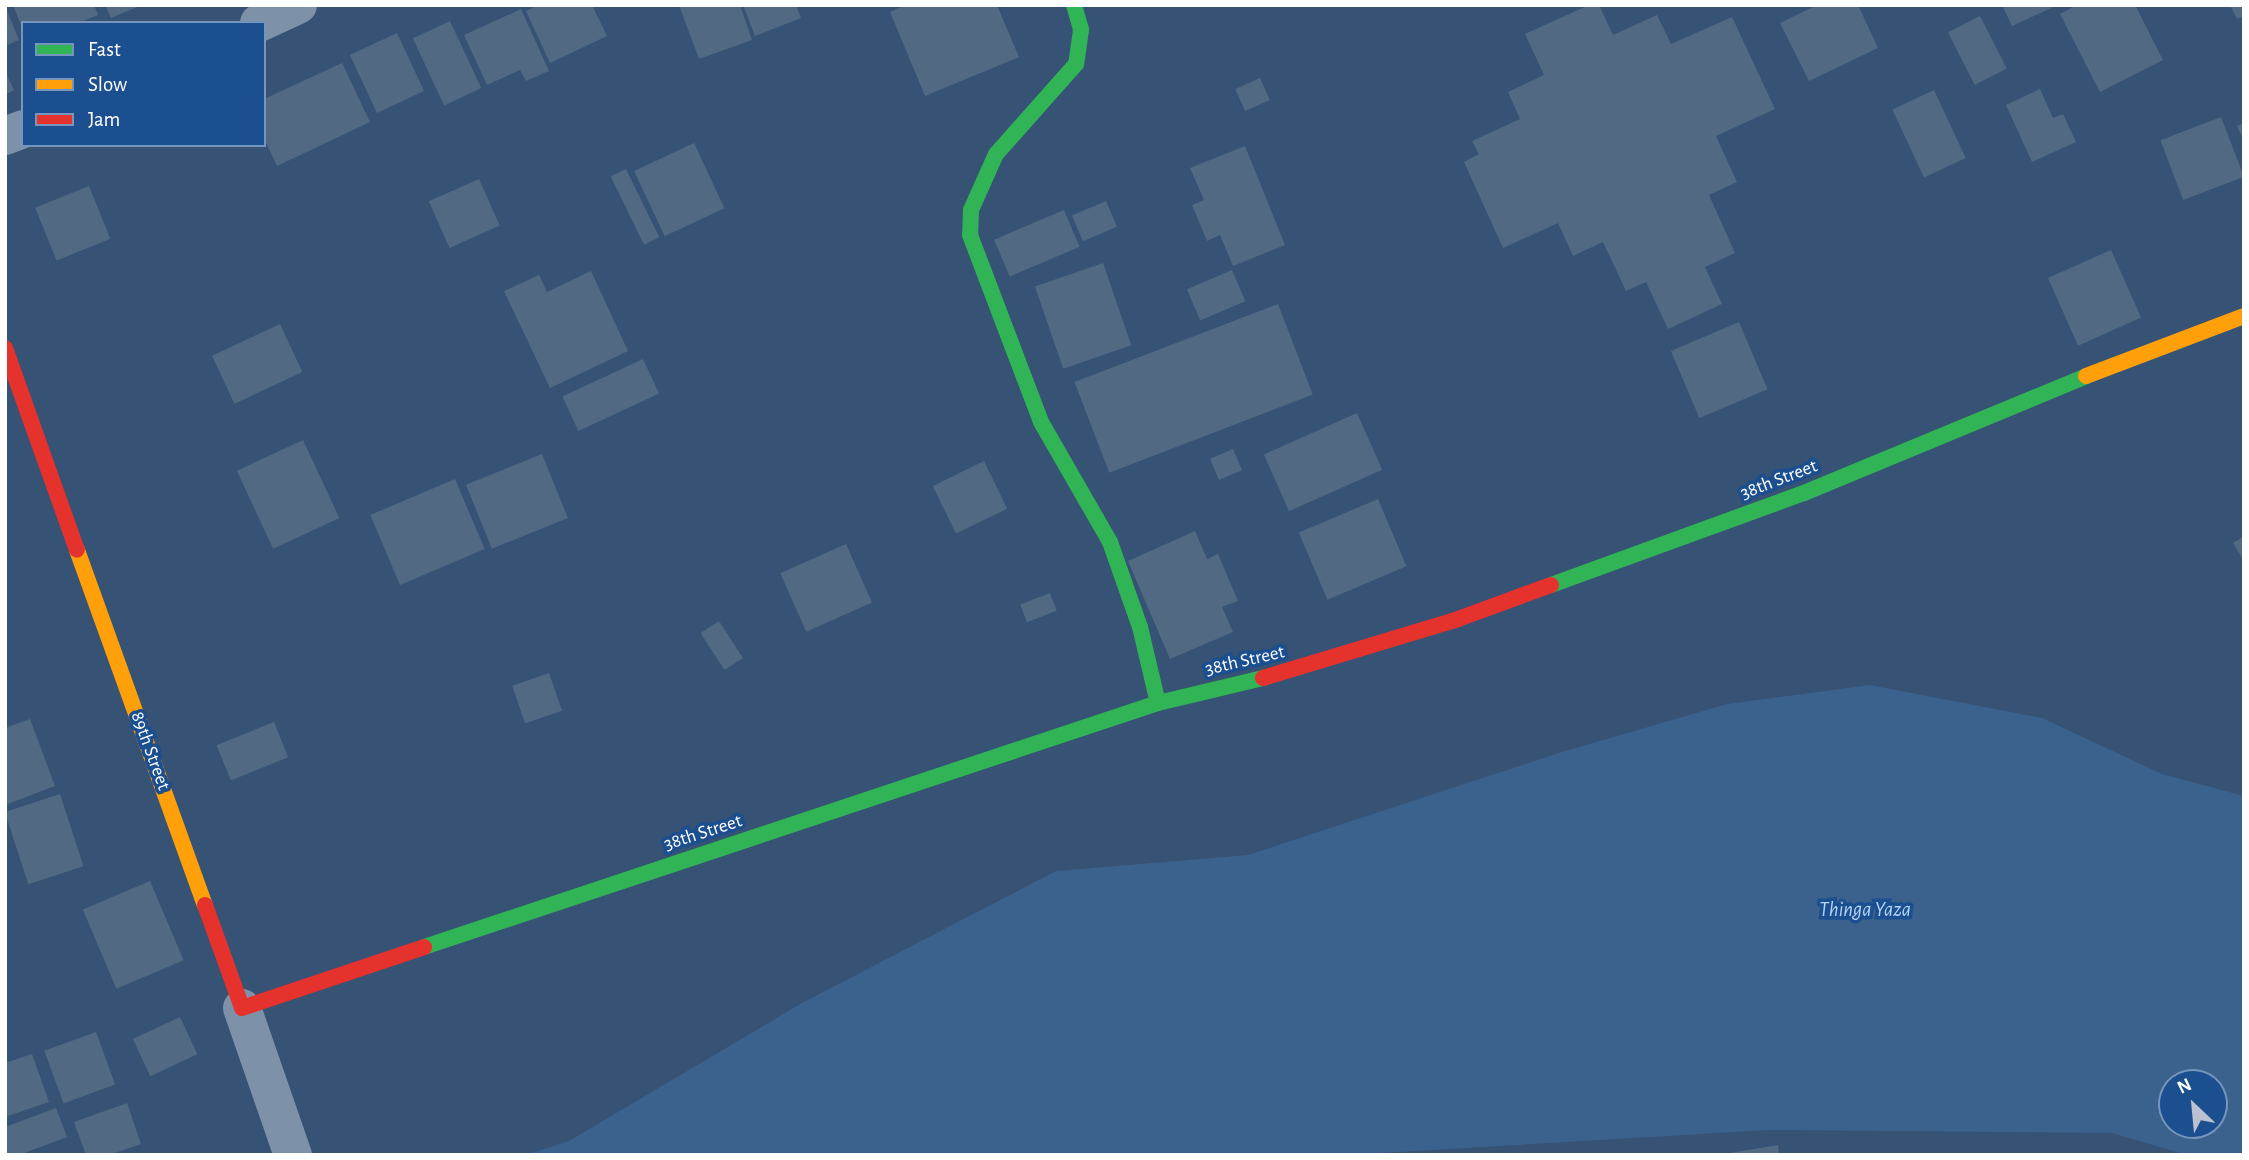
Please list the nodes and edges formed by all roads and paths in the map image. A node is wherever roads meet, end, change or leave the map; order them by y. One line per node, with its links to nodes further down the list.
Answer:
1 (298, 5): 3 (street)
2 (1074, 5): 6 (main road)
3 (263, 21)
4 (2244, 316): 6 (main road, 38th Street)
5 (5, 348): 7 (main road, 89th Street)
6 (1158, 703): 7 (main road, 38th Street)
7 (242, 1007): 8 (street, 89th Street)
8 (289, 1153)

